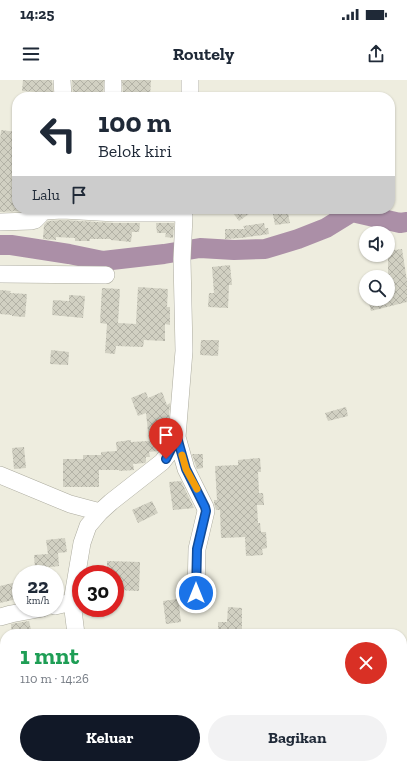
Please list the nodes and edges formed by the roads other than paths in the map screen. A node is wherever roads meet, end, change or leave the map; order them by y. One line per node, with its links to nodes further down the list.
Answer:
1 (62, 80): 3 (street)
2 (190, 80): 4 (street)
3 (63, 92)
4 (190, 92)
5 (41, 214): 7 (street)
6 (184, 214): 10 (street)
7 (0, 222)
8 (0, 274): 9 (street)
9 (106, 275)
10 (177, 437): 12 (street); 14 (street)
11 (0, 475): 12 (street)
12 (100, 512): 13 (street)
13 (78, 565)
14 (196, 593)
15 (72, 602): 16 (street)
16 (64, 604)
17 (12, 614): 18 (street)
18 (0, 617)
19 (74, 617): 20 (street)
20 (75, 629)

